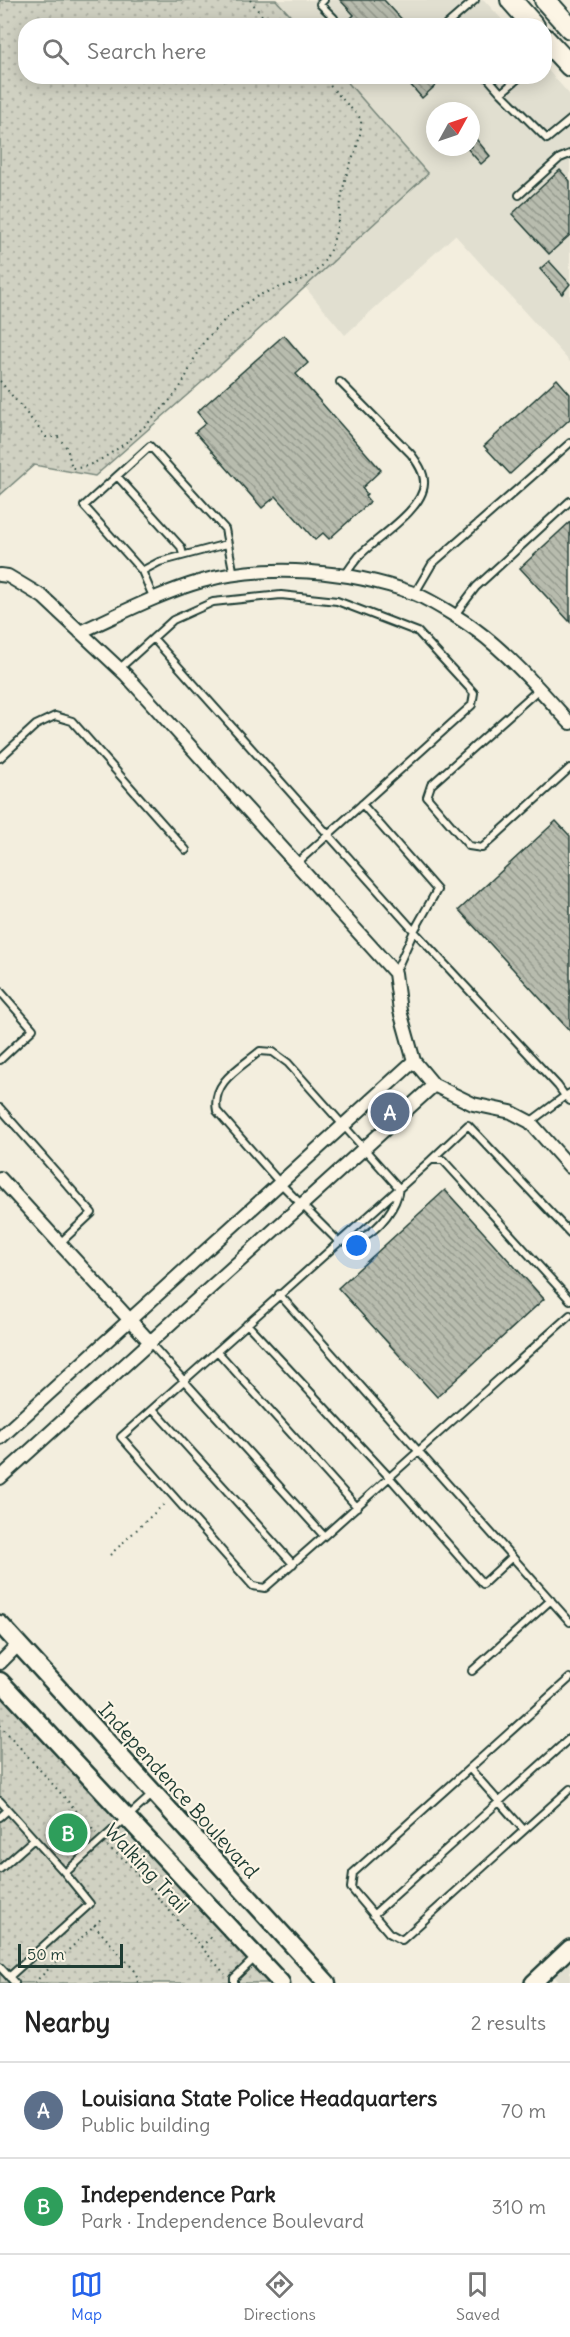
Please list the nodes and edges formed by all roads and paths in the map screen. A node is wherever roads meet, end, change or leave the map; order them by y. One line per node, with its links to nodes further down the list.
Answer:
1 (250, 0): 6 (path)
2 (324, 0): 7 (lane)
3 (475, 0): 8 (lane)
4 (511, 0): 9 (main road)
5 (544, 0): 10 (main road)
6 (264, 18)
7 (334, 18)
8 (454, 18)
9 (527, 18)
10 (570, 28)
11 (552, 49): 12 (main road)
12 (570, 66)
13 (328, 84): 20 (path)
14 (493, 84): 16 (lane)
15 (512, 84): 16 (lane)
16 (501, 93): 17 (lane)
17 (570, 120)
18 (570, 154): 19 (lane)
19 (519, 195)
20 (0, 381)
21 (340, 382): 30 (lane)
22 (570, 443): 31 (lane)
23 (117, 476): 25 (lane); 26 (lane); 27 (lane)
24 (570, 501): 33 (lane)
25 (227, 544): 26 (lane); 29 (lane)
26 (183, 555): 27 (lane)
27 (142, 571): 32 (lane)
28 (0, 575): 34 (street)
29 (234, 575): 30 (street); 32 (street)
30 (345, 575): 31 (street)
31 (415, 593): 33 (street)
32 (154, 600): 34 (street)
33 (454, 617): 37 (street)
34 (80, 632): 36 (street)
35 (153, 638): 36 (lane); 41 (lane); 42 (lane)
36 (119, 669): 44 (street)
37 (539, 689): 38 (street); 40 (lane)
38 (570, 723)
39 (0, 758): 43 (lane)
40 (570, 768)
41 (362, 804): 42 (lane); 45 (lane)
42 (328, 835): 44 (lane); 45 (lane)
43 (186, 850)
44 (296, 864): 46 (street)
45 (414, 931): 46 (lane); 51 (lane)
46 (395, 973): 49 (street)
47 (0, 992): 48 (lane)
48 (2, 1056)
49 (414, 1061): 50 (street); 54 (street)
50 (434, 1085): 53 (street); 55 (street)
51 (568, 1097): 53 (lane)
52 (0, 1108): 64 (lane)
53 (530, 1122): 57 (street)
54 (343, 1126): 55 (lane); 59 (street); 59 (lane)
55 (365, 1148): 60 (lane); 61 (street)
56 (431, 1160): 60 (lane); 62 (lane); 66 (lane)
57 (570, 1167)
58 (0, 1178): 64 (street)
59 (280, 1183): 61 (lane); 68 (street)
60 (399, 1188): 63 (lane); 63 (lane)
61 (302, 1205): 63 (lane); 70 (street)
62 (570, 1233)
63 (339, 1242): 65 (lane)
64 (59, 1244): 68 (street)
65 (279, 1294): 69 (lane); 75 (lane)
66 (570, 1300)
67 (570, 1315): 75 (lane)
68 (129, 1321): 70 (street); 74 (street)
69 (247, 1323): 71 (lane); 77 (lane)
70 (150, 1342): 72 (lane); 76 (street)
71 (217, 1351): 72 (lane); 79 (lane)
72 (184, 1381): 73 (lane); 80 (lane)
73 (153, 1409): 78 (lane); 83 (lane)
74 (0, 1438)
75 (419, 1452): 77 (lane); 82 (lane)
76 (0, 1478)
77 (390, 1478): 79 (lane); 82 (lane)
78 (173, 1496): 81 (path); 83 (lane)
79 (357, 1507): 80 (lane)
80 (324, 1536): 83 (lane)
81 (110, 1555)
82 (512, 1557): 84 (lane)
83 (293, 1564)
84 (551, 1600): 85 (lane); 89 (lane)
85 (570, 1622)
86 (0, 1624): 87 (main road, Independence Boulevard)
87 (18, 1645): 88 (street); 96 (main road, Independence Boulevard)
88 (0, 1663)
89 (472, 1671)
90 (570, 1678): 94 (lane)
91 (0, 1681): 101 (main road)
92 (0, 1725): 104 (path, Walking Trail)
93 (570, 1738): 98 (lane)
94 (471, 1769): 98 (lane); 107 (lane)
95 (570, 1789): 102 (lane)
96 (154, 1794): 101 (lane); 122 (main road, Independence Boulevard)
97 (0, 1801): 99 (lane)
98 (499, 1802): 102 (lane); 107 (lane)
99 (8, 1810): 100 (lane); 103 (lane)
100 (0, 1817)
101 (126, 1818): 104 (lane); 113 (main road)
102 (524, 1830): 107 (lane)
103 (34, 1839): 105 (lane); 106 (lane)
104 (102, 1840): 106 (lane); 111 (path, Walking Trail)
105 (0, 1869)
106 (65, 1873): 116 (lane)
107 (374, 1915)
108 (102, 1918): 109 (path)
109 (94, 1925): 118 (path); 119 (path)
110 (213, 1935): 111 (path)
111 (201, 1947): 115 (path, Walking Trail)
112 (570, 1948): 123 (street)
113 (257, 1957): 120 (lane); 121 (main road)
114 (0, 1967): 116 (lane)
115 (226, 1975)
116 (9, 1977): 117 (lane)
117 (15, 1983)
118 (34, 1983)
119 (138, 1983)
120 (234, 1983)
121 (281, 1983)
122 (327, 1983)
123 (533, 1983)

